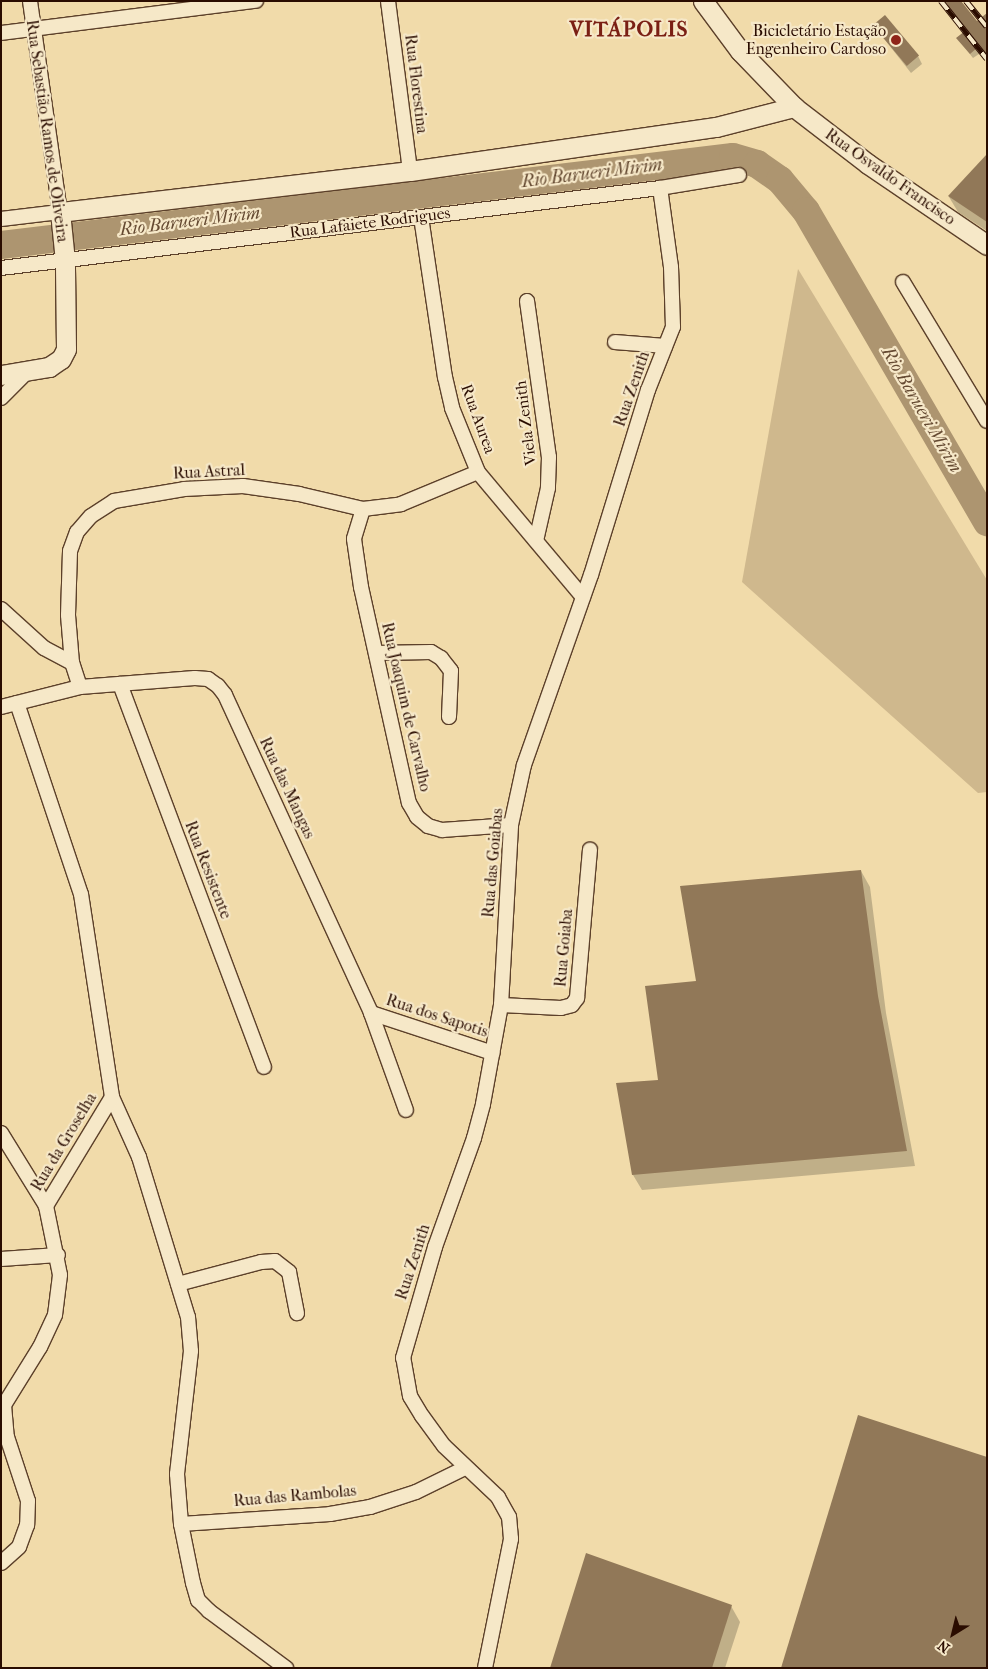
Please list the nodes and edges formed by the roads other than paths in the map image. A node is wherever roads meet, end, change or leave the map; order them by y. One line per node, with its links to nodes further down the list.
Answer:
1 (30, 1): 5 (street, Rua Sebastião Ramos de Oliveira)
2 (256, 1): 5 (street)
3 (388, 1): 8 (street, Rua Florestina)
4 (703, 1): 7 (main road, Rua Osvaldo Francisco)
5 (33, 30): 6 (street); 11 (street, Rua Sebastião Ramos de Oliveira)
6 (1, 33)
7 (794, 107): 8 (main road); 14 (main road, Rua Osvaldo Francisco)
8 (410, 171): 11 (main road)
9 (739, 175): 10 (street, Rua Lafaiete Rodrigues)
10 (660, 188): 12 (street, Rua Lafaiete Rodrigues); 20 (street, Rua Zenith)
11 (60, 217): 13 (street); 15 (main road, Rua Sebastião Ramos de Oliveira)
12 (421, 217): 15 (street, Rua Lafaiete Rodrigues); 25 (street, Rua Aurea)
13 (1, 219)
14 (987, 245)
15 (64, 255): 16 (street, Rua Lafaiete Rodrigues); 21 (main road, Rua Sebastião Ramos de Oliveira)
16 (1, 268)
17 (903, 282): 24 (street)
18 (527, 301): 27 (street, Viela Zenith)
19 (615, 342): 20 (street)
20 (665, 346): 28 (street, Rua Zenith)
21 (28, 371): 22 (main road, Rua Sebastião Ramos de Oliveira); 23 (street)
22 (1, 375)
23 (1, 398)
24 (987, 421)
25 (478, 472): 26 (street, Rua Astral); 27 (street, Rua Aurea)
26 (363, 509): 30 (street, Rua Joaquim de Carvalho); 31 (street, Rua Astral)
27 (536, 541): 28 (street, Rua Aurea)
28 (583, 596): 37 (street, Rua das Goiabas)
29 (1, 609): 31 (street)
30 (376, 653): 36 (street); 37 (street, Rua Joaquim de Carvalho)
31 (72, 663): 33 (street, Rua Astral)
32 (120, 684): 33 (street, Rua das Mangas); 40 (street, Rua das Mangas); 42 (street, Rua Resistente)
33 (80, 687): 34 (street, Rua das Mangas)
34 (18, 703): 35 (street, Rua das Mangas); 43 (street)
35 (1, 707)
36 (449, 717)
37 (510, 825): 39 (street, Rua das Goiabas)
38 (590, 850): 39 (street, Rua Goiaba)
39 (501, 1006): 41 (street, Rua das Goiabas)
40 (370, 1013): 41 (street, Rua dos Sapotis); 44 (street, Rua das Mangas)
41 (493, 1053): 51 (street, Rua Zenith)
42 (264, 1067)
43 (112, 1097): 46 (street, Rua da Groselha); 49 (street)
44 (406, 1110)
45 (1, 1133): 46 (street)
46 (46, 1206): 47 (street)
47 (58, 1256): 48 (street); 53 (street)
48 (1, 1259)
49 (178, 1284): 50 (street); 52 (street)
50 (297, 1314)
51 (465, 1468): 52 (street, Rua das Rambolas); 55 (street, Rua Zenith)
52 (181, 1524): 54 (street)
53 (1, 1563)
54 (286, 1668)
55 (484, 1668)

